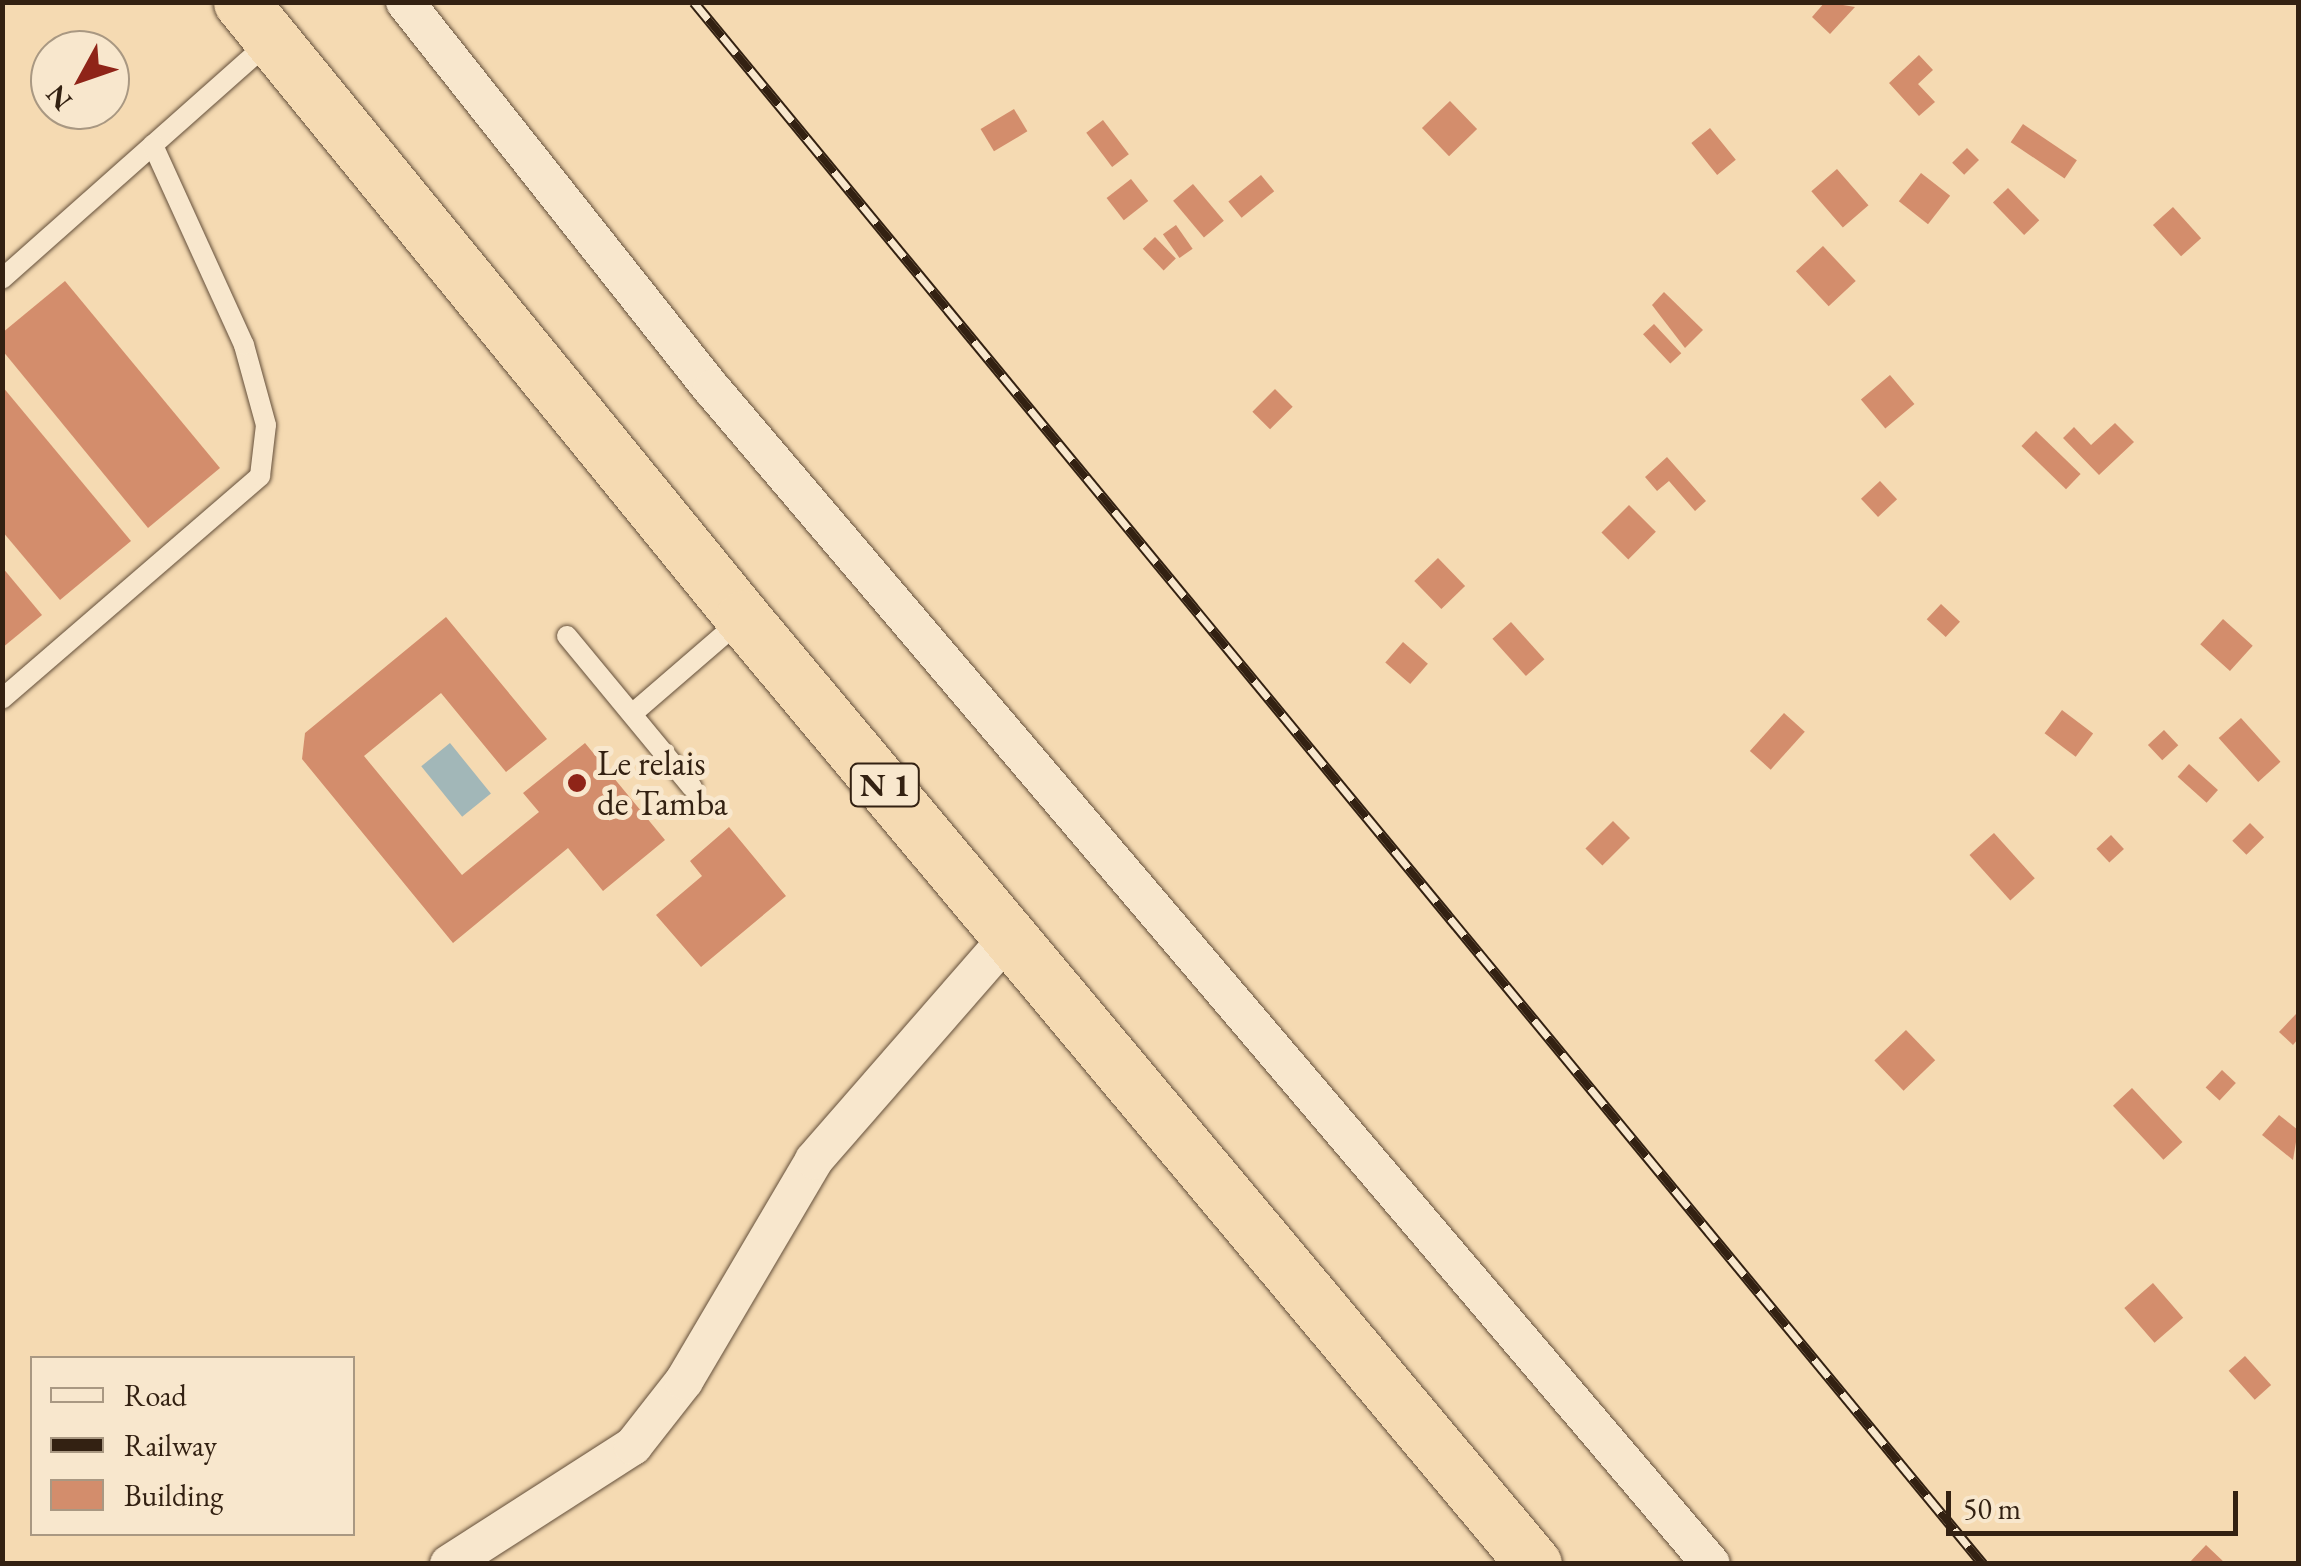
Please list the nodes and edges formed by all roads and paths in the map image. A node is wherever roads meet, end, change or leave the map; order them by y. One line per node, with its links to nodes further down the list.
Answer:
1 (405, 2): 13 (street)
2 (256, 21): 3 (lane); 5 (highway, N 1)
3 (153, 145): 4 (lane); 7 (lane)
4 (2, 279)
5 (744, 618): 8 (lane); 10 (highway, N 1)
6 (567, 636): 8 (lane)
7 (2, 699)
8 (632, 714): 9 (lane)
9 (692, 787)
10 (1011, 934): 11 (street); 12 (highway, N 1)
11 (449, 1564)
12 (1534, 1564)
13 (1711, 1564)

